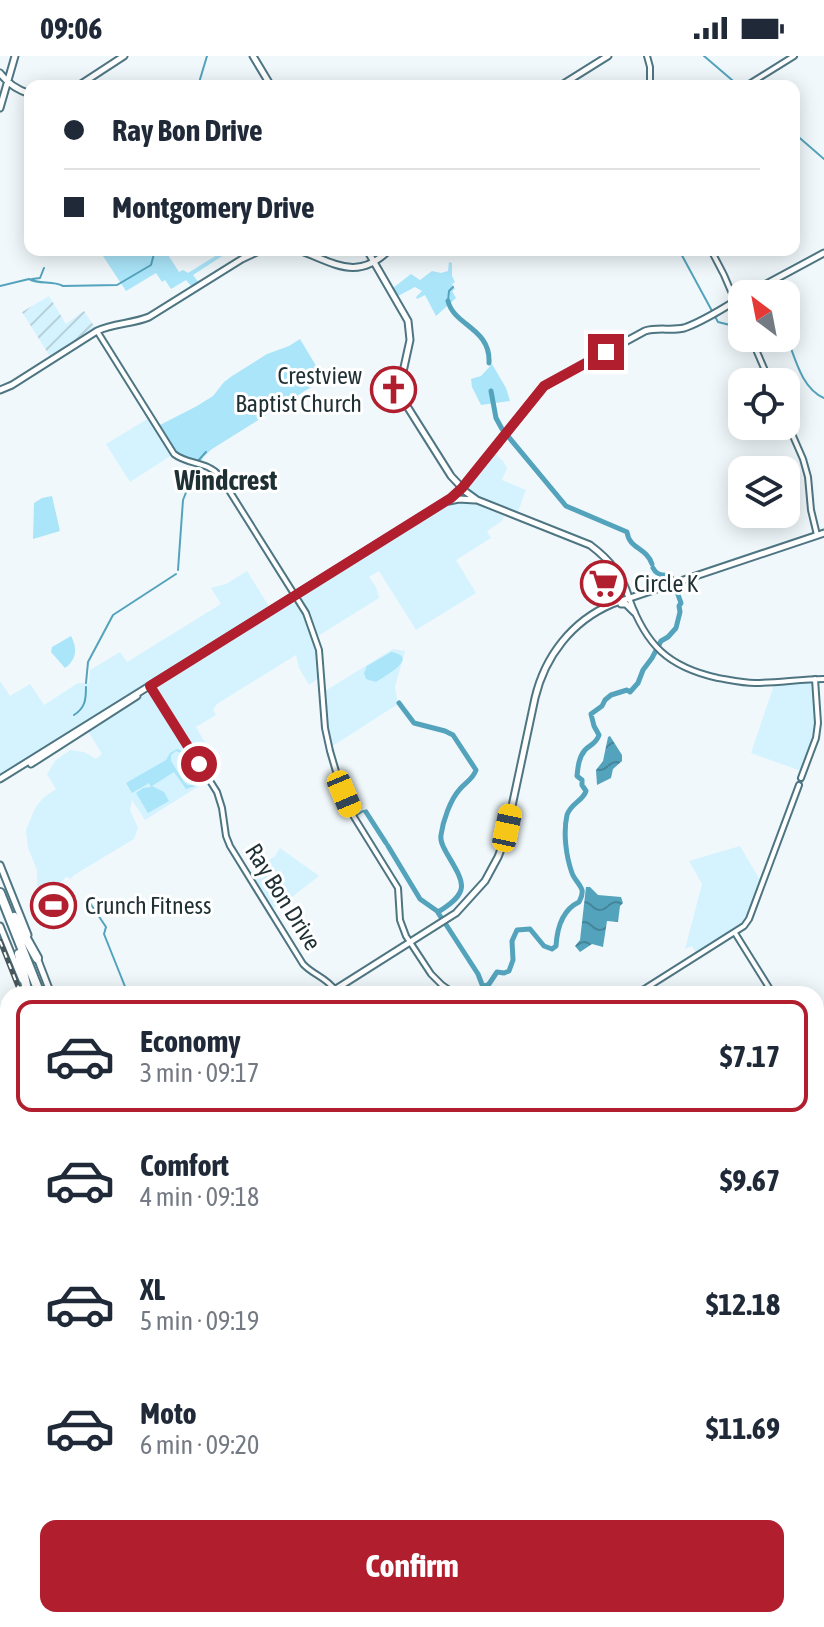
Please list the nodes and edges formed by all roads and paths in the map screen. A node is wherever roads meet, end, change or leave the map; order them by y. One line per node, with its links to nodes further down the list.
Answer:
1 (15, 56): 13 (main road)
2 (124, 56): 8 (main road)
3 (253, 56): 9 (main road)
4 (608, 56): 10 (main road)
5 (647, 56): 11 (street)
6 (794, 56): 12 (street)
7 (0, 73): 13 (main road)
8 (87, 80)
9 (267, 80)
10 (570, 80)
11 (650, 80)
12 (756, 80)
13 (7, 82): 14 (main road); 15 (main road)
14 (24, 92)
15 (0, 108)
16 (824, 253): 21 (main road)
17 (248, 256): 24 (main road)
18 (312, 256): 20 (main road)
19 (714, 256): 22 (street)
20 (371, 261): 28 (main road)
21 (774, 280)
22 (728, 286)
23 (728, 305): 27 (main road)
24 (99, 334): 25 (main road); 38 (street)
25 (0, 390)
26 (795, 440): 34 (street)
27 (468, 480): 28 (main road); 29 (main road); 31 (main road)
28 (456, 482): 29 (main road); 30 (main road)
29 (462, 488): 30 (main road); 31 (main road)
30 (455, 494): 33 (main road)
31 (468, 494): 32 (main road)
32 (477, 500): 33 (main road); 35 (main road)
33 (444, 502): 38 (main road)
34 (820, 534): 37 (main road)
35 (621, 578): 36 (main road); 37 (main road)
36 (625, 585): 39 (main road); 40 (main road)
37 (646, 593): 39 (main road); 41 (main road)
38 (296, 595): 44 (main road); 57 (street)
39 (629, 598): 40 (main road); 41 (street)
40 (612, 604): 41 (main road); 57 (main road)
41 (634, 612): 42 (street)
42 (815, 679): 43 (street); 49 (street)
43 (824, 679)
44 (150, 686): 45 (main road); 46 (main road); 65 (street, Ray Bon Drive)
45 (110, 710): 46 (main road); 47 (main road)
46 (101, 720): 48 (main road)
47 (42, 753): 48 (main road); 50 (main road)
48 (33, 763): 50 (main road)
49 (801, 778)
50 (0, 780)
51 (799, 785): 56 (street)
52 (0, 865): 59 (main road)
53 (0, 891): 59 (highway); 63 (highway)
54 (0, 907): 58 (highway)
55 (0, 926): 60 (main road)
56 (735, 933): 68 (street); 69 (street)
57 (410, 942): 66 (main road); 67 (street)
58 (19, 954): 61 (highway); 62 (highway)
59 (37, 958): 64 (main road)
60 (25, 986)
61 (26, 986)
62 (34, 986)
63 (35, 986)
64 (48, 986)
65 (332, 986)
66 (341, 986)
67 (443, 986)
68 (650, 986)
69 (768, 986)

